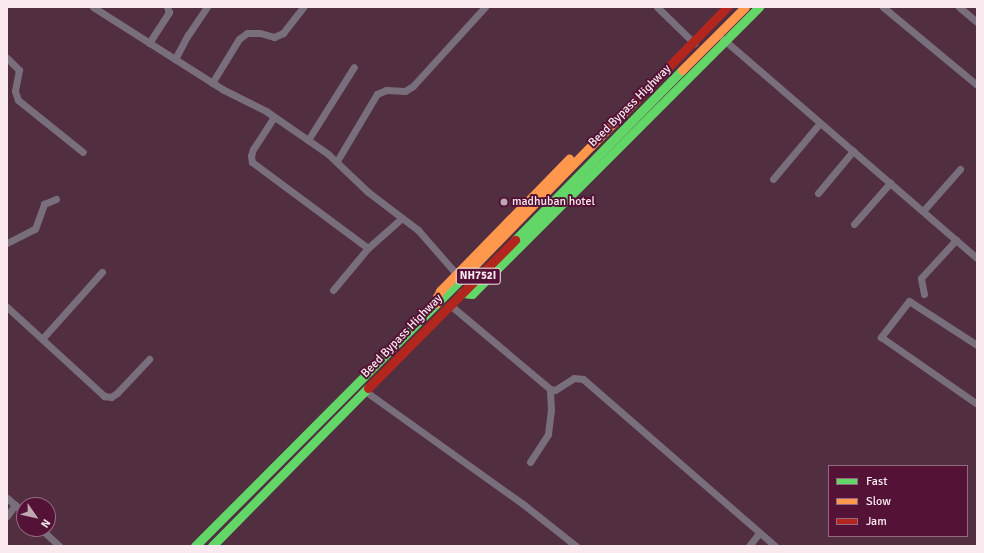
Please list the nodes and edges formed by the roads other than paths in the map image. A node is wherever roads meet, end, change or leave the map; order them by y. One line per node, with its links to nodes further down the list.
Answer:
1 (93, 7): 16 (street)
2 (167, 7): 16 (street)
3 (207, 7): 19 (street)
4 (303, 7): 21 (street)
5 (485, 7): 28 (street)
6 (657, 7): 15 (street)
7 (720, 7): 15 (main road)
8 (727, 7): 15 (main road, Beed Bypass Highway / NH752I)
9 (745, 7): 14 (main road, Beed Bypass Highway / NH752I)
10 (758, 7): 14 (main road)
11 (883, 7): 22 (street)
12 (959, 7): 13 (street)
13 (977, 22)
14 (721, 37): 17 (main road, Beed Bypass Highway / NH752I); 24 (street); 44 (main road)
15 (691, 40): 17 (street); 42 (main road, Beed Bypass Highway / NH752I)
16 (149, 43): 19 (street)
17 (702, 50): 44 (main road, Beed Bypass Highway / NH752I)
18 (7, 58): 27 (street)
19 (175, 59): 21 (street)
20 (354, 67): 25 (street)
21 (212, 83): 23 (street)
22 (977, 85)
23 (274, 117): 25 (street); 39 (street)
24 (820, 123): 26 (street); 30 (street)
25 (308, 140): 28 (street)
26 (853, 151): 31 (street); 32 (street)
27 (83, 152)
28 (336, 161): 35 (street)
29 (960, 169): 34 (street)
30 (773, 179)
31 (890, 183): 34 (street); 36 (street)
32 (818, 192)
33 (56, 199): 38 (street)
34 (922, 211): 37 (street)
35 (402, 218): 39 (street); 42 (street)
36 (854, 224)
37 (956, 240): 40 (street); 45 (street)
38 (7, 243)
39 (368, 248): 43 (street)
40 (977, 258)
41 (102, 272): 48 (street)
42 (458, 277): 61 (main road, Beed Bypass Highway / NH752I)
43 (333, 290)
44 (462, 293): 46 (main road, Beed Bypass Highway / NH752I)
45 (924, 294)
46 (450, 305): 51 (street); 52 (main road, Beed Bypass Highway / NH752I)
47 (7, 307): 48 (street)
48 (42, 339): 50 (street)
49 (977, 346): 53 (street)
50 (149, 359)
51 (550, 389): 54 (street); 58 (street)
52 (366, 391): 62 (main road, Beed Bypass Highway / NH752I); 63 (street)
53 (977, 404)
54 (530, 462)
55 (7, 498): 56 (street)
56 (16, 506): 57 (street)
57 (7, 516)
58 (759, 532): 64 (street); 65 (street)
59 (49, 537): 60 (street)
60 (59, 546)
61 (195, 546)
62 (212, 546)
63 (576, 546)
64 (749, 546)
65 (775, 546)

